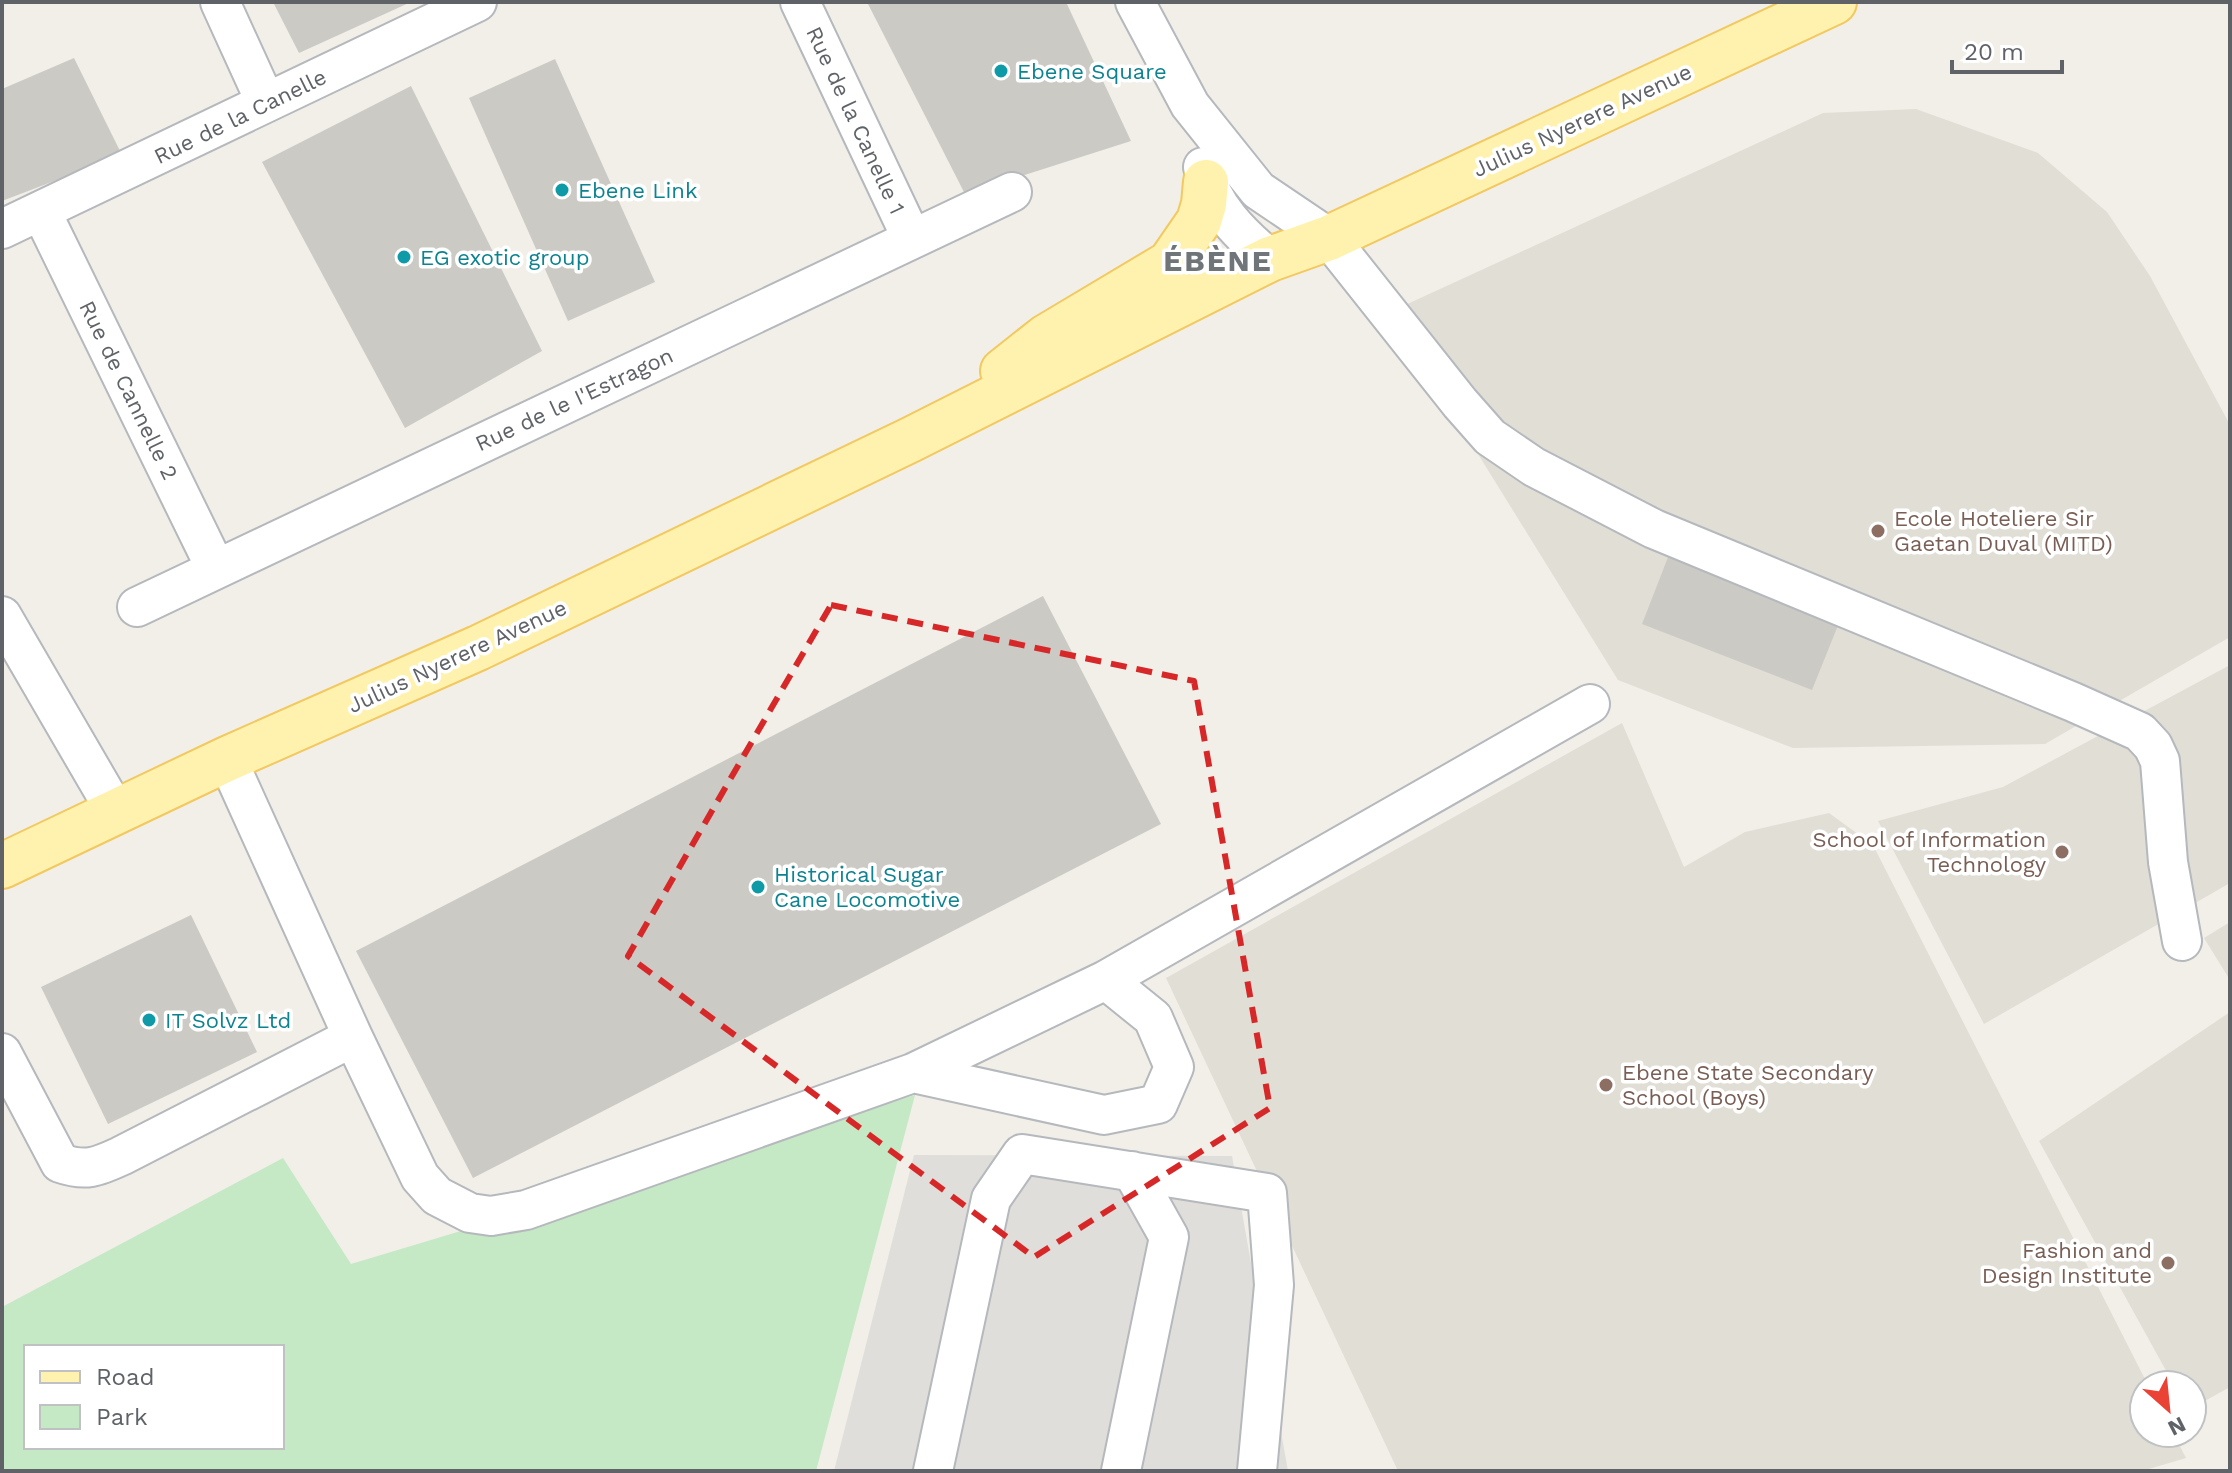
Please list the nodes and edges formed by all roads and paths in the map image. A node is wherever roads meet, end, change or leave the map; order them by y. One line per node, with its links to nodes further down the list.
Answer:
1 (220, 2): 6 (street)
2 (477, 2): 6 (street, Rue de la Canelle)
3 (800, 2): 13 (street, Rue de la Canelle 1)
4 (1135, 2): 7 (street)
5 (1834, 2): 12 (main road, Julius Nyerere Avenue)
6 (266, 103): 10 (street, Rue de la Canelle)
7 (1190, 105): 8 (street); 12 (street)
8 (1206, 182): 14 (street); 15 (main road)
9 (1012, 192): 13 (street, Rue de le I'Estragon)
10 (41, 211): 11 (street, Rue de la Canelle); 16 (street, Rue de Cannelle 2)
11 (2, 229)
12 (1329, 238): 14 (main road, Julius Nyerere Avenue); 15 (main road, Julius Nyerere Avenue); 23 (street)
13 (912, 239): 16 (street, Rue de le I'Estragon)
14 (1270, 259): 15 (main road, Julius Nyerere Avenue)
15 (919, 435): 20 (main road, Julius Nyerere Avenue)
16 (216, 569): 17 (street, Rue de le I'Estragon)
17 (137, 607)
18 (2, 616): 21 (street)
19 (1590, 704): 24 (street)
20 (227, 759): 21 (main road, Julius Nyerere Avenue); 25 (street)
21 (116, 812): 22 (main road, Julius Nyerere Avenue)
22 (2, 866)
23 (2182, 941)
24 (1106, 980): 27 (street); 27 (street)
25 (353, 1037): 26 (street); 27 (street)
26 (2, 1053)
27 (913, 1073)
28 (1132, 1171): 29 (street); 30 (street); 31 (street)
29 (933, 1471)
30 (1121, 1471)
31 (1257, 1471)

